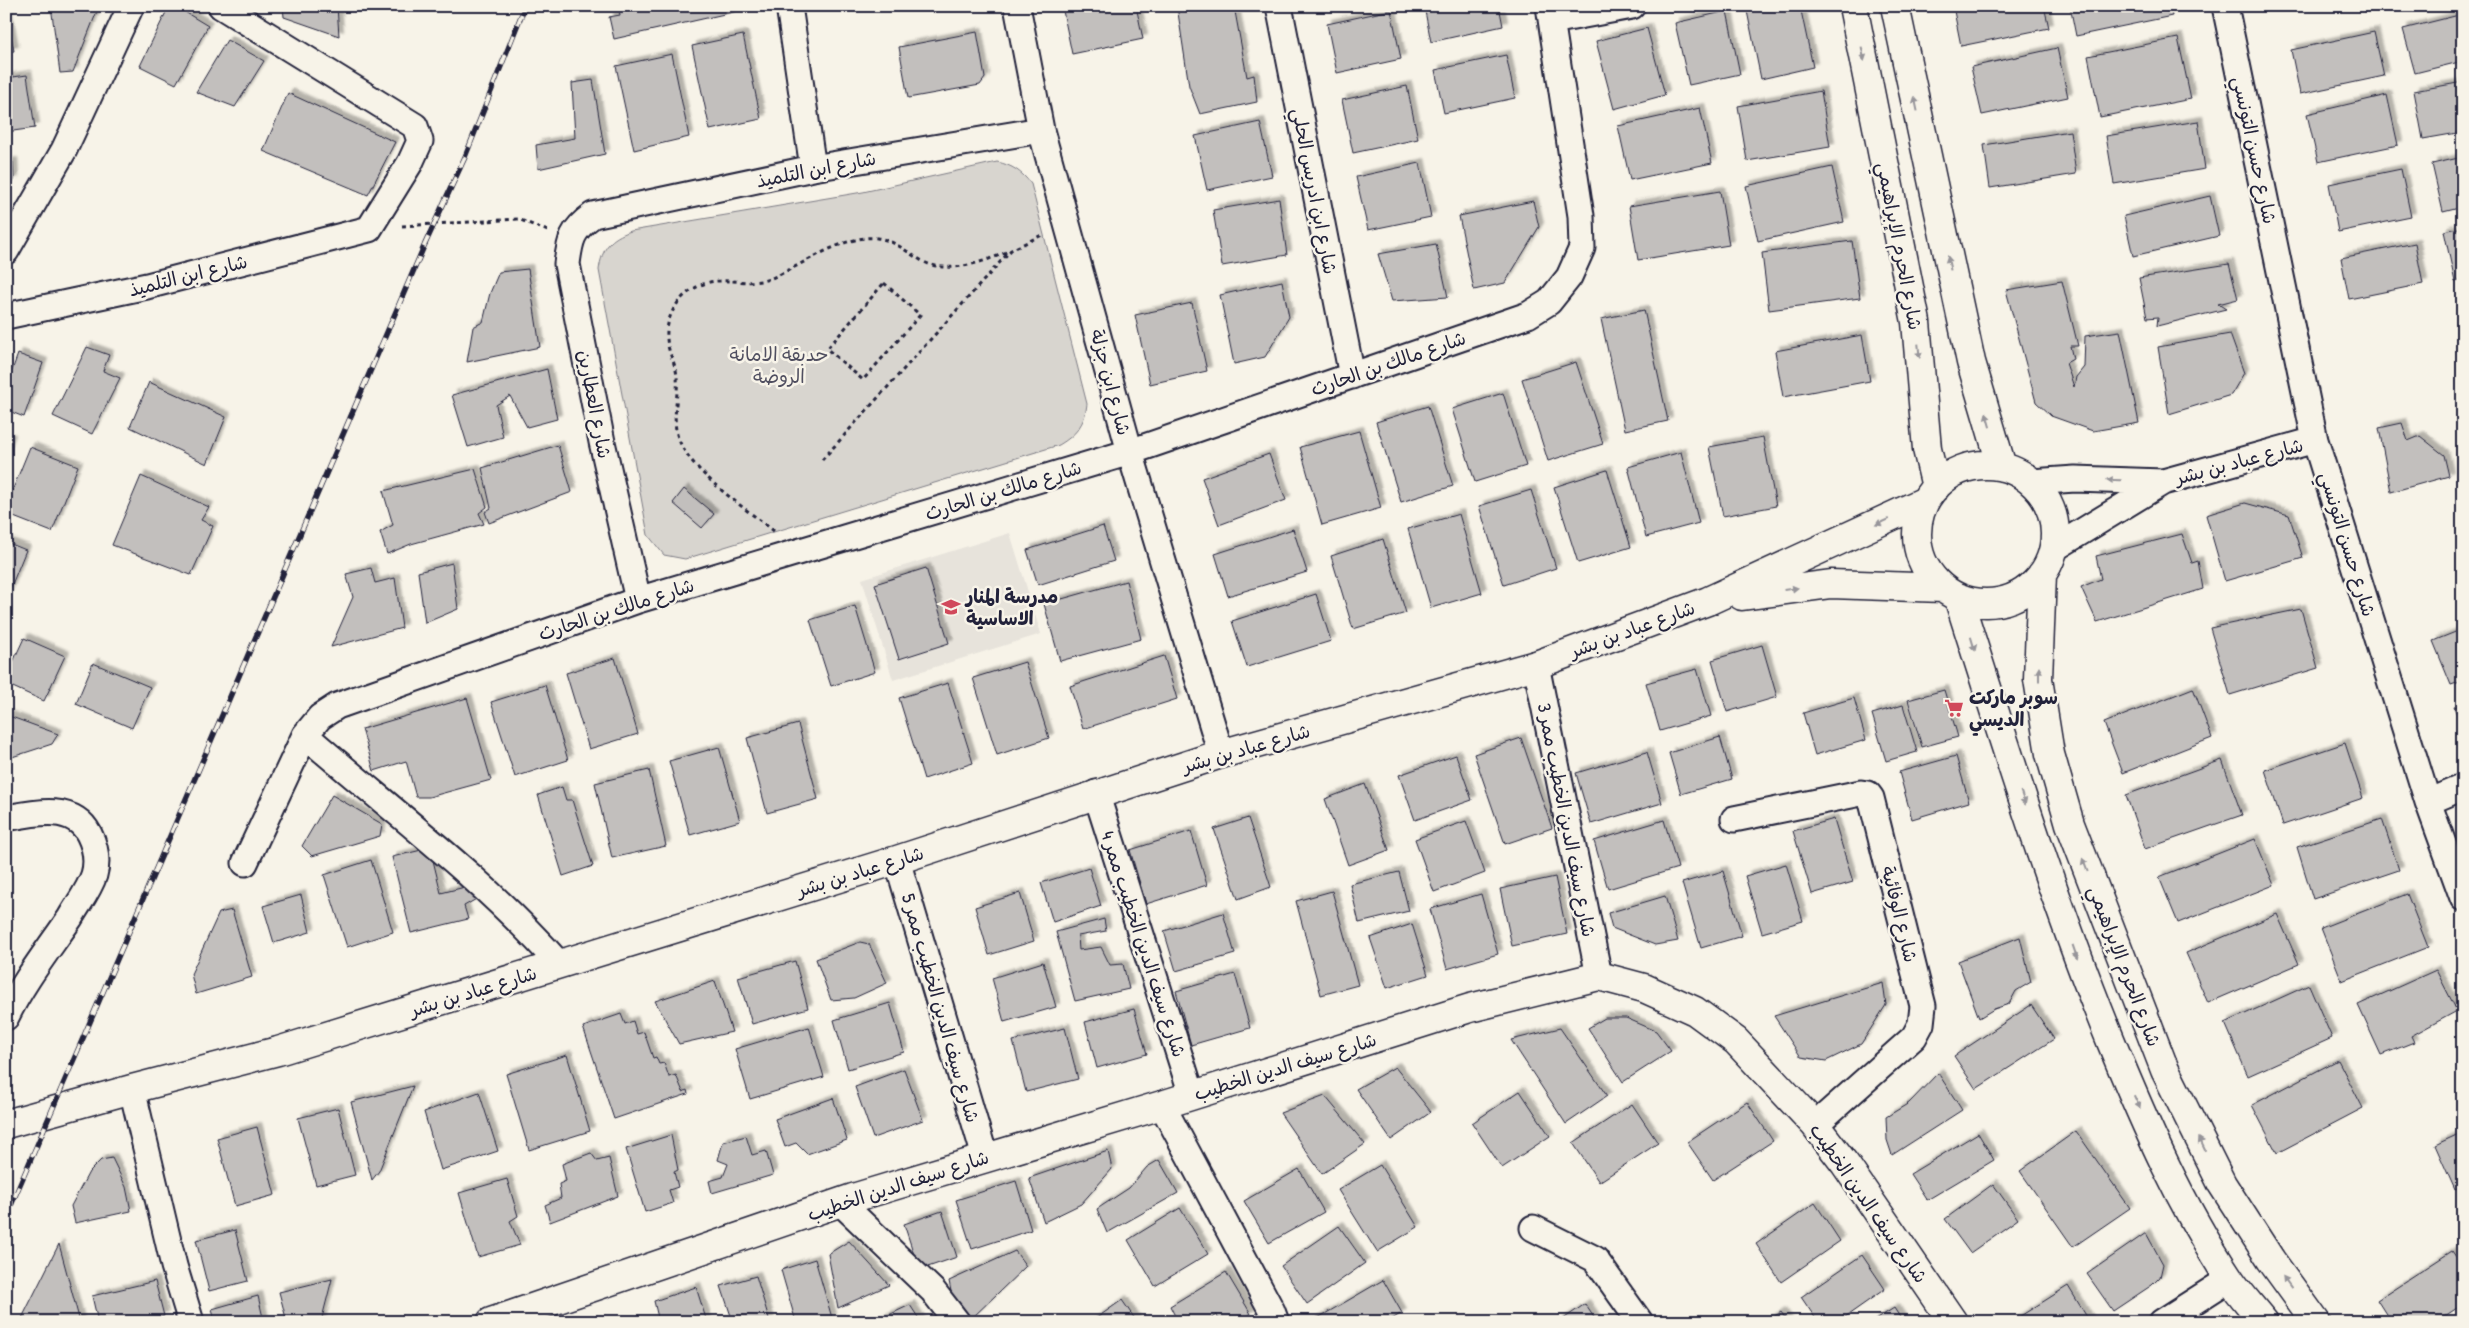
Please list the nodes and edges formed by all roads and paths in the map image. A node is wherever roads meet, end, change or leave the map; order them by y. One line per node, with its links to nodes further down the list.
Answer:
1 (131, 6): 17 (street)
2 (221, 6): 13 (street)
3 (789, 6): 12 (street)
4 (1017, 6): 11 (street, شارع ابن جزلة)
5 (1279, 6): 20 (street, شارع ابن ادريس الحلي)
6 (1632, 6): 10 (street)
7 (1853, 6): 27 (street, شارع الحرم الإبراهيمي, one-way to 27)
8 (1895, 6): 24 (street, one-way to 8)
9 (2225, 6): 21 (street, شارع حسن التونسي)
10 (1550, 14): 20 (street, شارع مالك بن الحارث)
11 (1041, 130): 12 (street, شارع ابن التلميذ); 22 (street, شارع ابن جزلة)
12 (813, 168): 15 (street, شارع ابن التلميذ)
13 (369, 229): 15 (path); 19 (street, شارع ابن التلميذ)
14 (1045, 234): 16 (path)
15 (570, 240): 32 (street, شارع العطارين)
16 (1011, 250): 23 (path); 28 (path)
17 (6, 251)
18 (884, 283): 18 (path)
19 (6, 316)
20 (1352, 376): 22 (street, شارع مالك بن الحارث)
21 (2315, 440): 26 (street, شارع عباد بن بشر); 39 (street, شارع حسن التونسي)
22 (1130, 452): 32 (street, شارع مالك بن الحارث); 36 (street, شارع ابن جزلة)
23 (822, 460)
24 (2002, 467): 25 (street); 27 (street)
25 (2031, 482): 26 (street, شارع عباد بن بشر, one-way to 25); 29 (street)
26 (2163, 482): 29 (street, شارع عباد بن بشر)
27 (1931, 494): 31 (street); 33 (street, شارع عباد بن بشر, one-way to 33)
28 (774, 531)
29 (2055, 548): 30 (street)
30 (2042, 574): 31 (street); 65 (street, شارع الحرم الإبراهيمي, one-way to 30)
31 (1951, 593): 33 (street, شارع عباد بن بشر, one-way to 31); 56 (street, شارع الحرم الإبراهيمي, one-way to 56)
32 (638, 600): 35 (street, شارع مالك بن الحارث)
33 (1708, 602): 34 (street, شارع عباد بن بشر)
34 (1536, 665): 36 (street, شارع عباد بن بشر); 46 (street, شارع سيف الدين الخطيب ممر 3)
35 (305, 735): 43 (street, شارع مالك بن الحارث); 45 (street)
36 (1221, 754): 38 (street, شارع عباد بن بشر)
37 (2463, 787): 39 (street)
38 (1096, 793): 42 (street, شارع عباد بن بشر); 49 (street, شارع سيف الدين الخطيب ممر 4)
39 (2428, 802): 44 (street, شارع حسن التونسي)
40 (6, 818): 47 (street)
41 (1734, 819): 52 (street, شارع الوفائية)
42 (897, 860): 45 (street, شارع عباد بن بشر); 53 (street, شارع سيف الدين الخطيب ممر 5)
43 (245, 863)
44 (2463, 898)
45 (559, 964): 48 (street, شارع عباد بن بشر)
46 (1599, 976): 49 (street, شارع سيف الدين الخطيب); 52 (street, شارع سيف الدين الخطيب)
47 (6, 1017)
48 (132, 1089): 51 (street, شارع عباد بن بشر); 57 (street)
49 (1192, 1095): 50 (street, شارع سيف الدين الخطيب)
50 (1162, 1105): 53 (street, شارع سيف الدين الخطيب); 60 (street)
51 (6, 1124)
52 (1815, 1125): 62 (street, شارع سيف الدين الخطيب)
53 (985, 1157): 54 (street, شارع سيف الدين الخطيب)
54 (840, 1202): 58 (street, شارع سيف الدين الخطيب); 59 (street)
55 (1533, 1228): 61 (street)
56 (2229, 1279): 63 (street); 64 (street, شارع الحرم الإبراهيمي)
57 (191, 1322)
58 (491, 1322)
59 (958, 1322)
60 (1276, 1322)
61 (1640, 1322)
62 (1953, 1322)
63 (2162, 1322)
64 (2264, 1322)
65 (2316, 1322)

